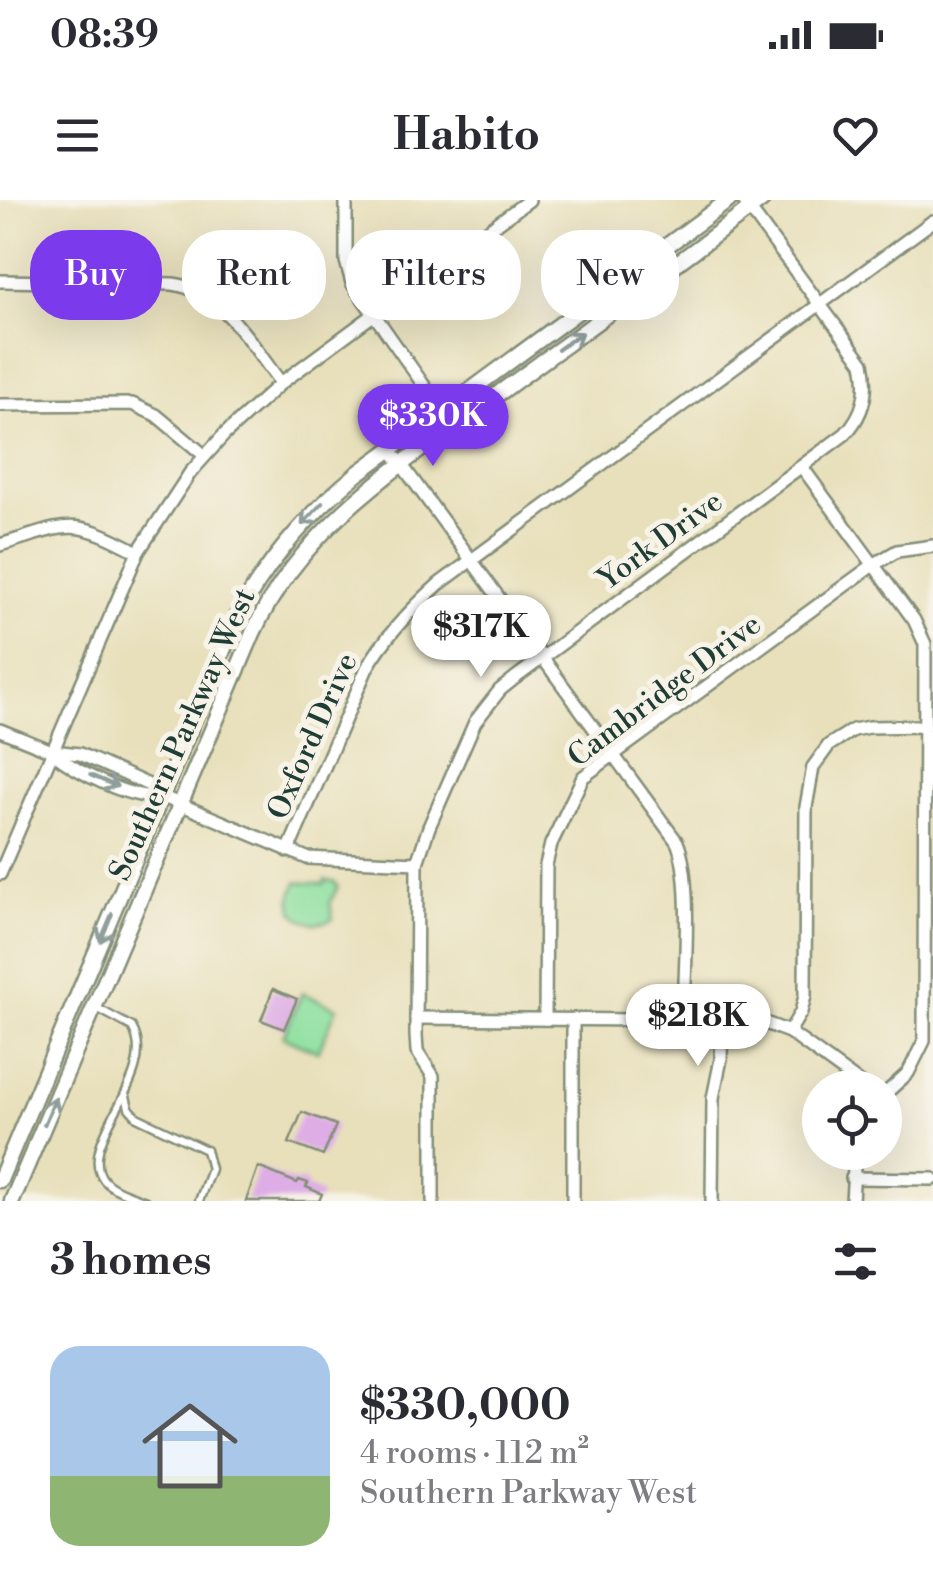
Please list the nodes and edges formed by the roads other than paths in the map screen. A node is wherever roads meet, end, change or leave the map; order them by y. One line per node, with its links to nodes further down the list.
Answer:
1 (346, 200): 6 (street)
2 (529, 200): 7 (street)
3 (729, 200): 14 (street, Southern Parkway West)
4 (752, 203): 9 (street); 15 (street, Southern Parkway West, one-way to 4)
5 (933, 221): 9 (street, Oxford Drive)
6 (346, 230)
7 (489, 230)
8 (0, 281): 12 (street)
9 (820, 304): 19 (street, York Drive); 23 (street, Oxford Drive)
10 (368, 320): 12 (street)
11 (377, 320): 14 (street)
12 (281, 383): 17 (street)
13 (0, 405): 17 (street)
14 (443, 411): 15 (street); 16 (street, Southern Parkway West)
15 (454, 427): 18 (street, Southern Parkway West)
16 (391, 450): 18 (street); 30 (street, Southern Parkway West, one-way to 30)
17 (204, 455): 22 (street)
18 (401, 465): 23 (street); 31 (street, Southern Parkway West)
19 (802, 466): 24 (street); 25 (street, York Drive)
20 (0, 545): 22 (street)
21 (933, 546): 24 (street, Cambridge Drive)
22 (138, 552): 28 (street)
23 (471, 561): 25 (street); 32 (street, Oxford Drive)
24 (874, 565): 26 (street); 29 (street, Cambridge Drive)
25 (542, 658): 29 (street); 33 (street, York Drive)
26 (926, 726): 41 (street); 43 (street)
27 (0, 730): 28 (street)
28 (52, 751): 30 (street); 34 (street)
29 (613, 754): 38 (street, Cambridge Drive); 40 (street)
30 (161, 796): 31 (street); 48 (street, Southern Parkway West, one-way to 48)
31 (179, 804): 32 (street); 35 (street, Southern Parkway West)
32 (288, 851): 33 (street)
33 (417, 863): 36 (street, York Drive)
34 (2, 866)
35 (94, 1007): 44 (lane); 49 (street, Southern Parkway West, one-way to 35)
36 (416, 1018): 38 (street); 52 (street, York Drive)
37 (573, 1018): 38 (street); 40 (street); 53 (street)
38 (545, 1019)
39 (722, 1019): 40 (street); 41 (street); 54 (street)
40 (684, 1020)
41 (789, 1032): 42 (street)
42 (841, 1070)
43 (902, 1078)
44 (127, 1090): 50 (lane); 51 (lane)
45 (853, 1170): 46 (street)
46 (852, 1178): 47 (street); 55 (street)
47 (933, 1179)
48 (0, 1180)
49 (12, 1201)
50 (146, 1201)
51 (198, 1201)
52 (434, 1201)
53 (573, 1201)
54 (712, 1201)
55 (852, 1201)

